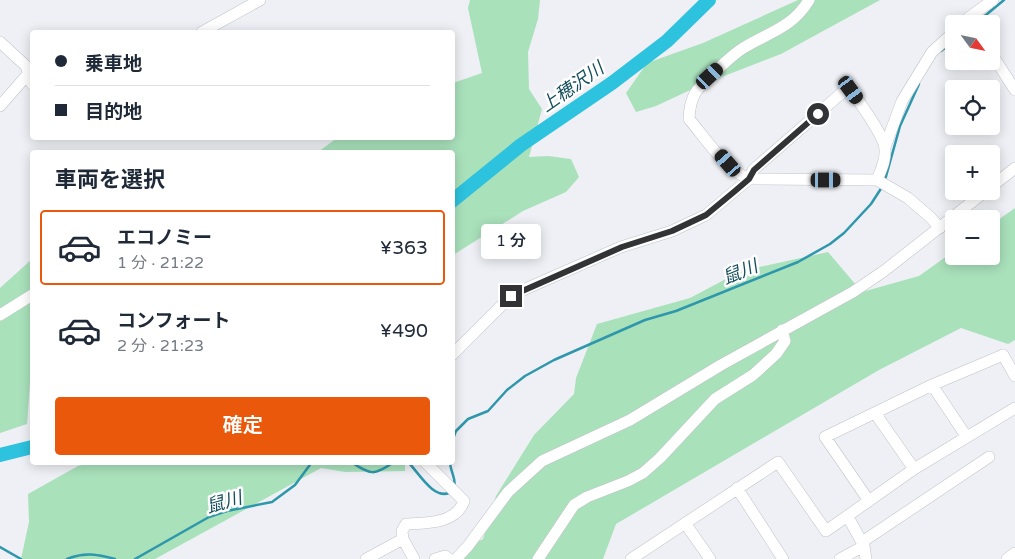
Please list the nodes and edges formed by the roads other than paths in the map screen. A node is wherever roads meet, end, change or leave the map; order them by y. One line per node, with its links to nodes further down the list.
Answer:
1 (260, 0): 5 (street)
2 (809, 0): 14 (street)
3 (993, 0): 4 (street)
4 (976, 15)
5 (206, 30)
6 (945, 40): 12 (street)
7 (0, 42): 9 (street)
8 (1000, 67): 10 (street)
9 (30, 79): 11 (street)
10 (1015, 90)
11 (0, 106)
12 (885, 147): 14 (street); 16 (street)
13 (1015, 168): 15 (street)
14 (749, 179): 16 (street); 22 (street)
15 (1000, 180)
16 (882, 182): 18 (street)
17 (975, 200): 18 (street)
18 (940, 228): 21 (street)
19 (30, 296): 20 (street)
20 (0, 315)
21 (782, 330): 43 (street); 44 (street)
22 (455, 352)
23 (1015, 376): 24 (street)
24 (932, 385): 26 (street); 27 (street)
25 (1015, 408): 27 (street)
26 (874, 413): 30 (street); 32 (street)
27 (966, 436): 30 (street)
28 (989, 457): 36 (street)
29 (428, 465): 35 (street)
30 (914, 469): 32 (street)
31 (737, 488): 33 (street); 34 (street); 46 (street)
32 (869, 501): 33 (street)
33 (848, 517): 36 (street)
34 (686, 523): 38 (street); 45 (street)
35 (403, 539): 39 (street); 40 (street)
36 (863, 544): 47 (street); 48 (street)
37 (1015, 553): 49 (street)
38 (639, 557)
39 (366, 559)
40 (414, 559)
41 (435, 559): 42 (street)
42 (449, 559)
43 (456, 559)
44 (538, 559)
45 (710, 559)
46 (783, 559)
47 (840, 559)
48 (866, 559)
49 (1006, 559)

